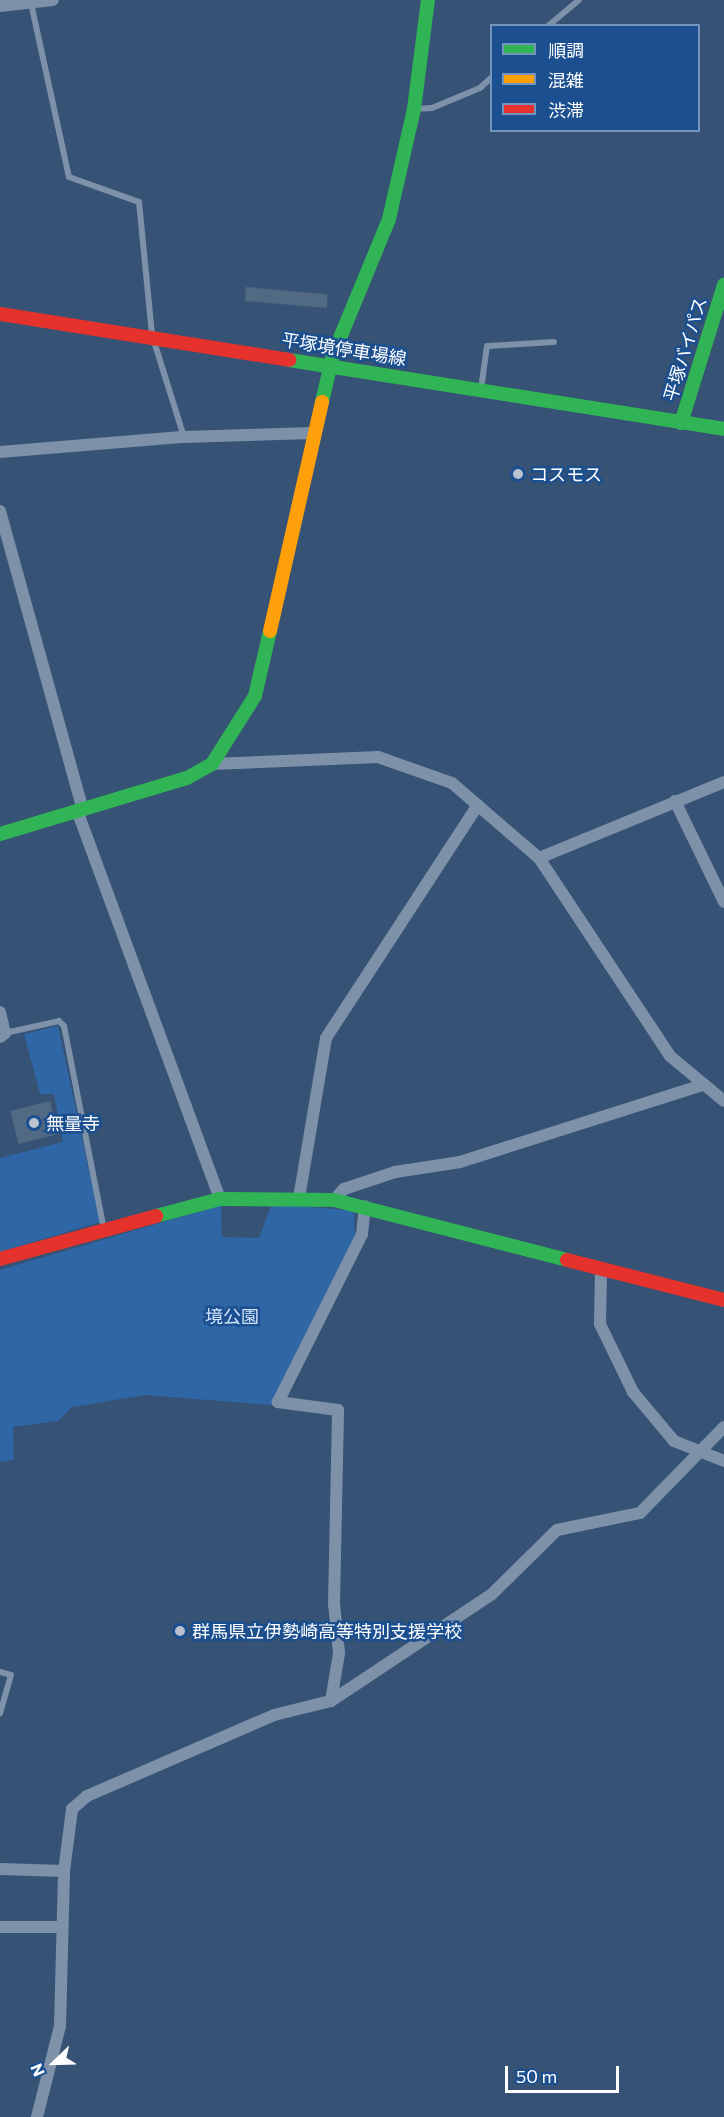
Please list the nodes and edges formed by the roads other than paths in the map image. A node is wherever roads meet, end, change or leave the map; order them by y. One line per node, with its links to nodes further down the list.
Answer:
1 (53, 0): 4 (street)
2 (428, 0): 8 (street)
3 (579, 0): 6 (lane)
4 (31, 3): 5 (street); 11 (lane)
5 (0, 6)
6 (550, 24)
7 (490, 79): 8 (lane)
8 (414, 109): 13 (street)
9 (724, 285): 15 (street, 平塚バイパス)
10 (0, 314): 11 (street, 平塚境停車場線)
11 (153, 338): 13 (street, 平塚境停車場線); 18 (lane)
12 (554, 342): 14 (lane)
13 (331, 365): 14 (street, 平塚境停車場線); 17 (street)
14 (481, 390): 15 (street, 平塚境停車場線)
15 (681, 423): 16 (street, 平塚境停車場線)
16 (724, 429)
17 (314, 433): 18 (street); 21 (street)
18 (184, 437): 19 (street)
19 (0, 452)
20 (0, 511): 25 (street)
21 (212, 764): 24 (street); 25 (street)
22 (724, 782): 23 (street)
23 (675, 801): 27 (street); 28 (street)
24 (478, 805): 27 (street); 33 (street)
25 (80, 812): 26 (street); 34 (street)
26 (0, 834)
27 (539, 858): 31 (street)
28 (724, 902)
29 (0, 1012): 30 (street)
30 (2, 1035): 37 (lane)
31 (700, 1086): 32 (street); 35 (street)
32 (721, 1095)
33 (299, 1198): 34 (street); 35 (street)
34 (220, 1199): 37 (street)
35 (334, 1200): 36 (street)
36 (365, 1206): 39 (street); 45 (street)
37 (104, 1229): 38 (street)
38 (0, 1259)
39 (601, 1269): 40 (street); 42 (street)
40 (724, 1300)
41 (724, 1427): 42 (street)
42 (701, 1452): 43 (street); 45 (street)
43 (724, 1461)
44 (0, 1672): 46 (lane)
45 (331, 1701): 48 (street)
46 (0, 1713)
47 (0, 1869): 48 (street)
48 (64, 1871): 50 (street)
49 (0, 1927): 50 (street)
50 (62, 1927): 51 (street)
51 (37, 2117)

